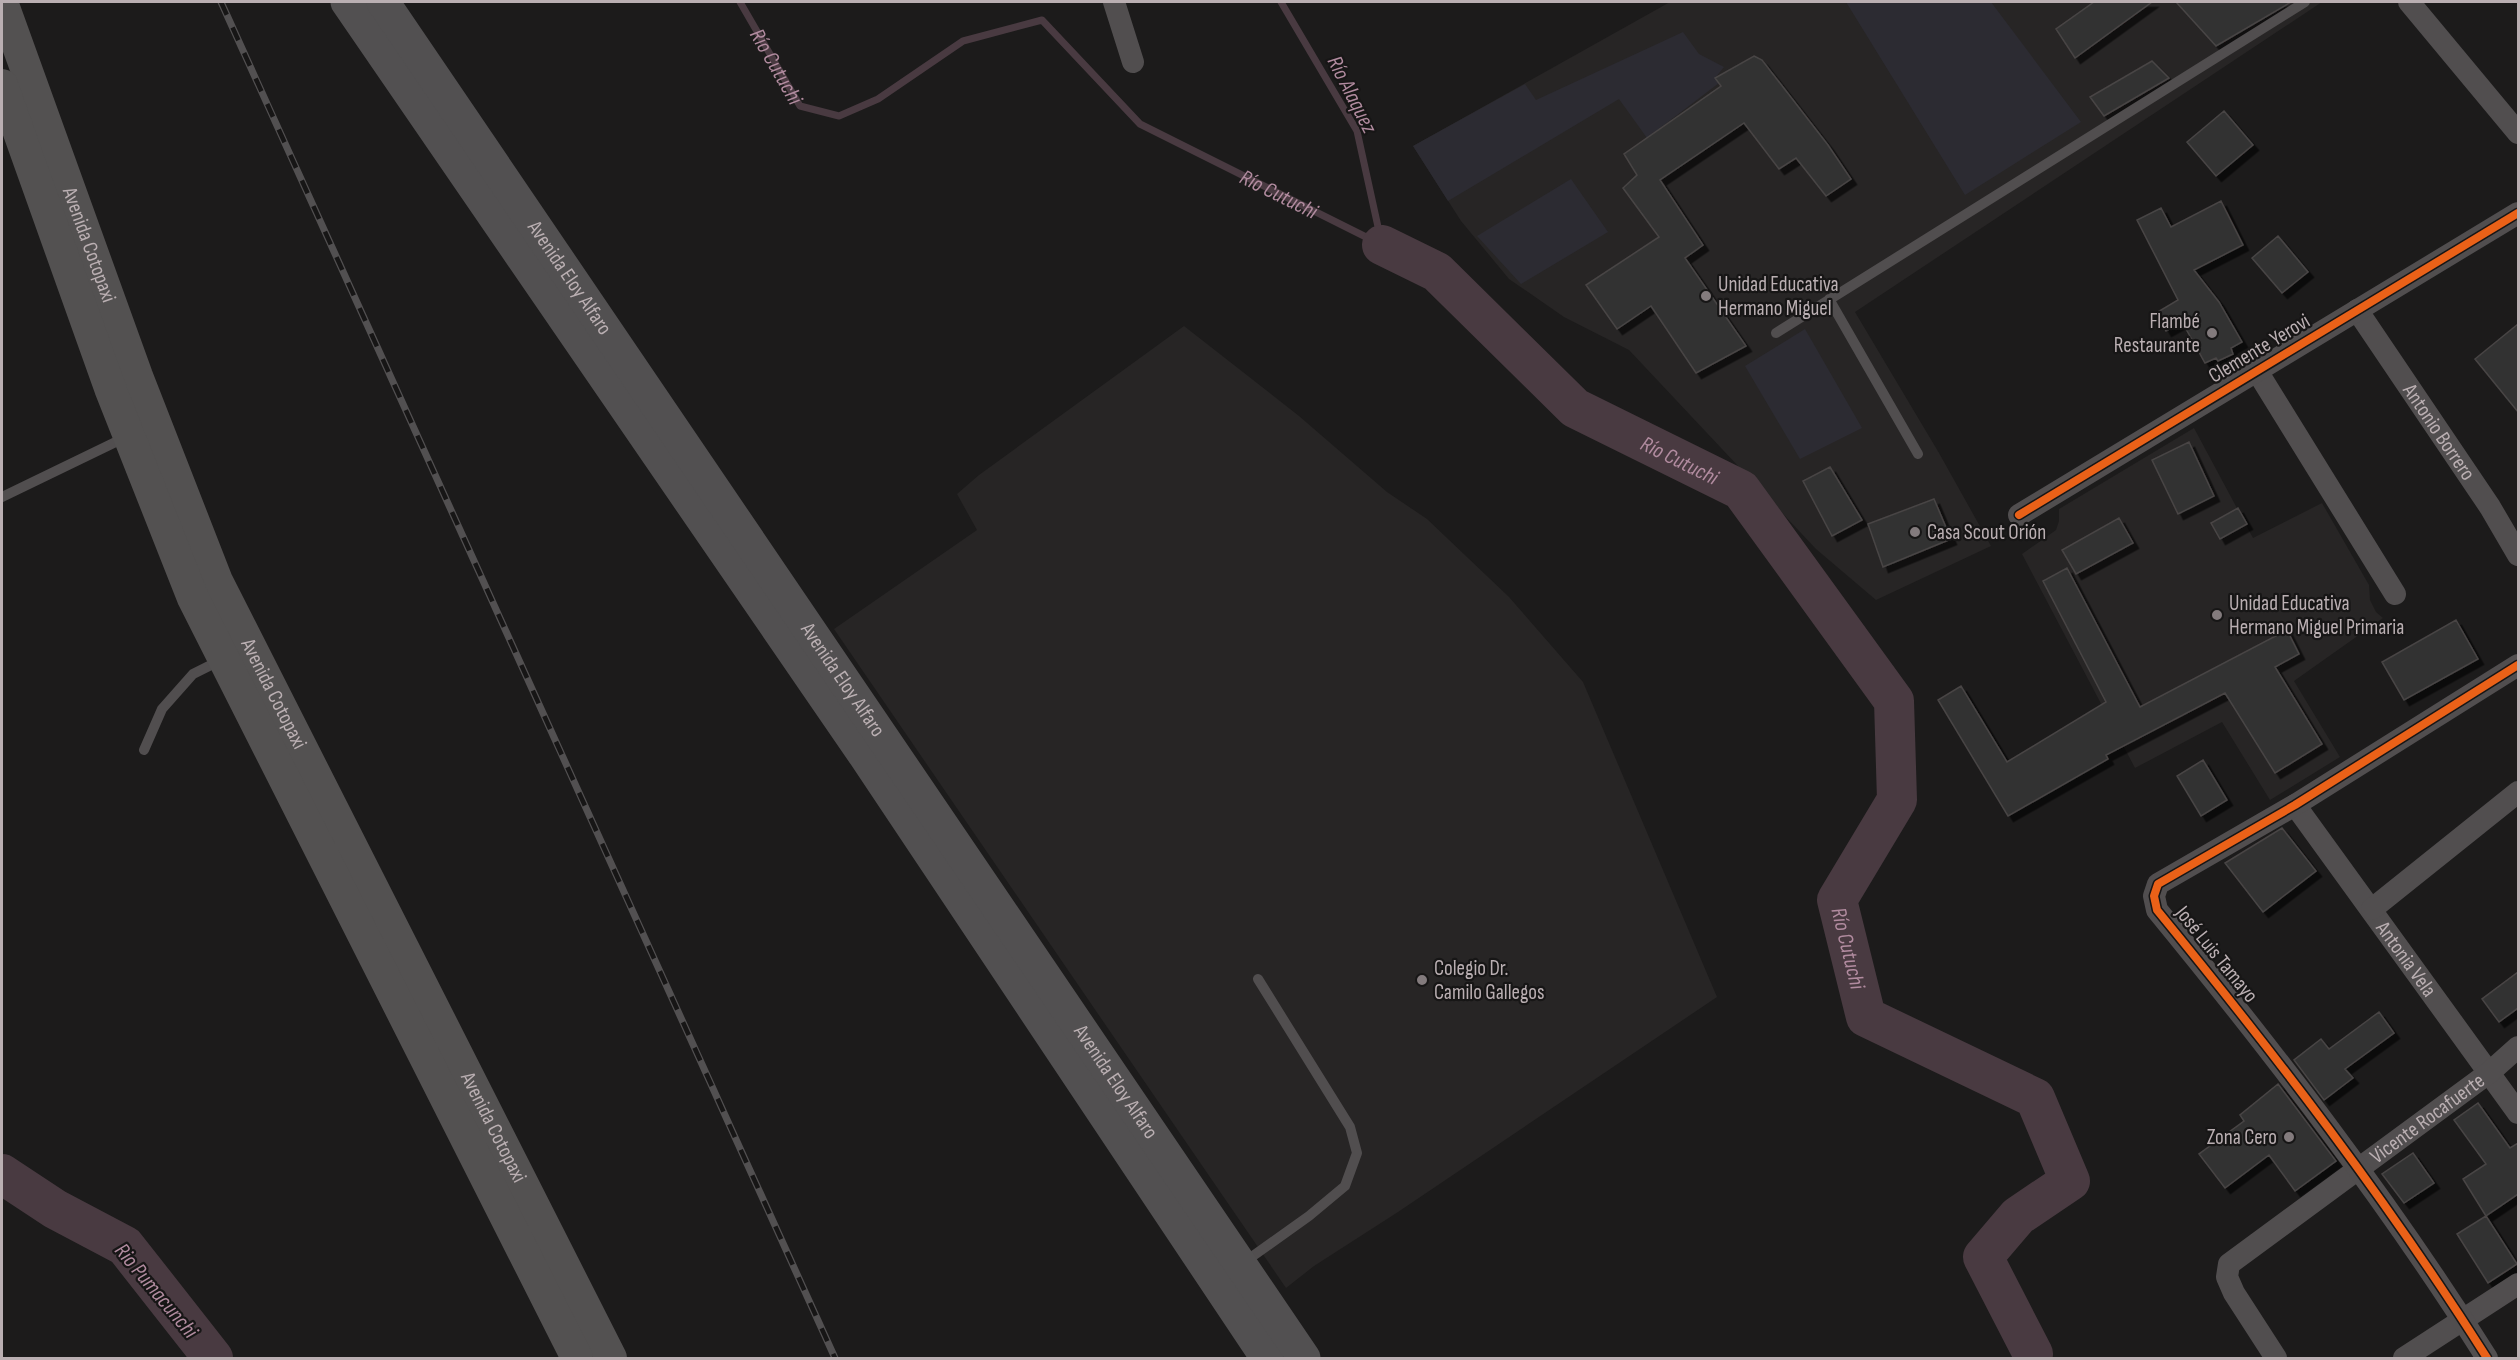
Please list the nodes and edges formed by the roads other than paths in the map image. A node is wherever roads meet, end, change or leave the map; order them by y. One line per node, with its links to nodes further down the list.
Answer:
1 (2, 2): 36 (main road, Avenida Cotopaxi)
2 (347, 2): 37 (main road, Avenida Eloy Alfaro)
3 (383, 2): 32 (main road, Avenida Eloy Alfaro)
4 (1114, 2): 7 (street)
5 (2305, 2): 11 (lane)
6 (2409, 2): 9 (street)
7 (1133, 62)
8 (2, 85): 15 (main road, Avenida Cotopaxi)
9 (2518, 133)
10 (2518, 213): 12 (street, Clemente Yerovi)
11 (1829, 299): 13 (lane); 16 (lane)
12 (2357, 310): 14 (street, Clemente Yerovi); 19 (street, Antonio Borrero)
13 (1776, 333)
14 (2257, 371): 18 (street, Clemente Yerovi); 20 (street)
15 (129, 435): 17 (lane); 21 (main road, Avenida Cotopaxi)
16 (1918, 454)
17 (2, 497)
18 (2019, 515)
19 (2518, 555)
20 (2395, 594)
21 (224, 658): 23 (lane); 35 (main road, Avenida Cotopaxi)
22 (2518, 665): 25 (street, José Luis Tamayo)
23 (144, 750)
24 (2518, 792): 26 (street)
25 (2295, 805): 26 (street, Antonia Vela); 31 (street, José Luis Tamayo)
26 (2372, 909): 29 (street, Antonia Vela)
27 (1258, 979): 32 (lane)
28 (2518, 1047): 29 (street, Vicente Rocafuerte)
29 (2490, 1072): 30 (street, Antonia Vela); 31 (street, Vicente Rocafuerte)
30 (2518, 1113)
31 (2359, 1169): 34 (street, José Luis Tamayo); 39 (street, Vicente Rocafuerte)
32 (1240, 1264): 38 (main road, Avenida Eloy Alfaro)
33 (2518, 1284): 34 (street)
34 (2463, 1320): 40 (street); 41 (street, José Luis Tamayo)
35 (577, 1359)
36 (611, 1359)
37 (1267, 1359)
38 (1304, 1359)
39 (2276, 1359)
40 (2404, 1359)
41 (2487, 1359)

